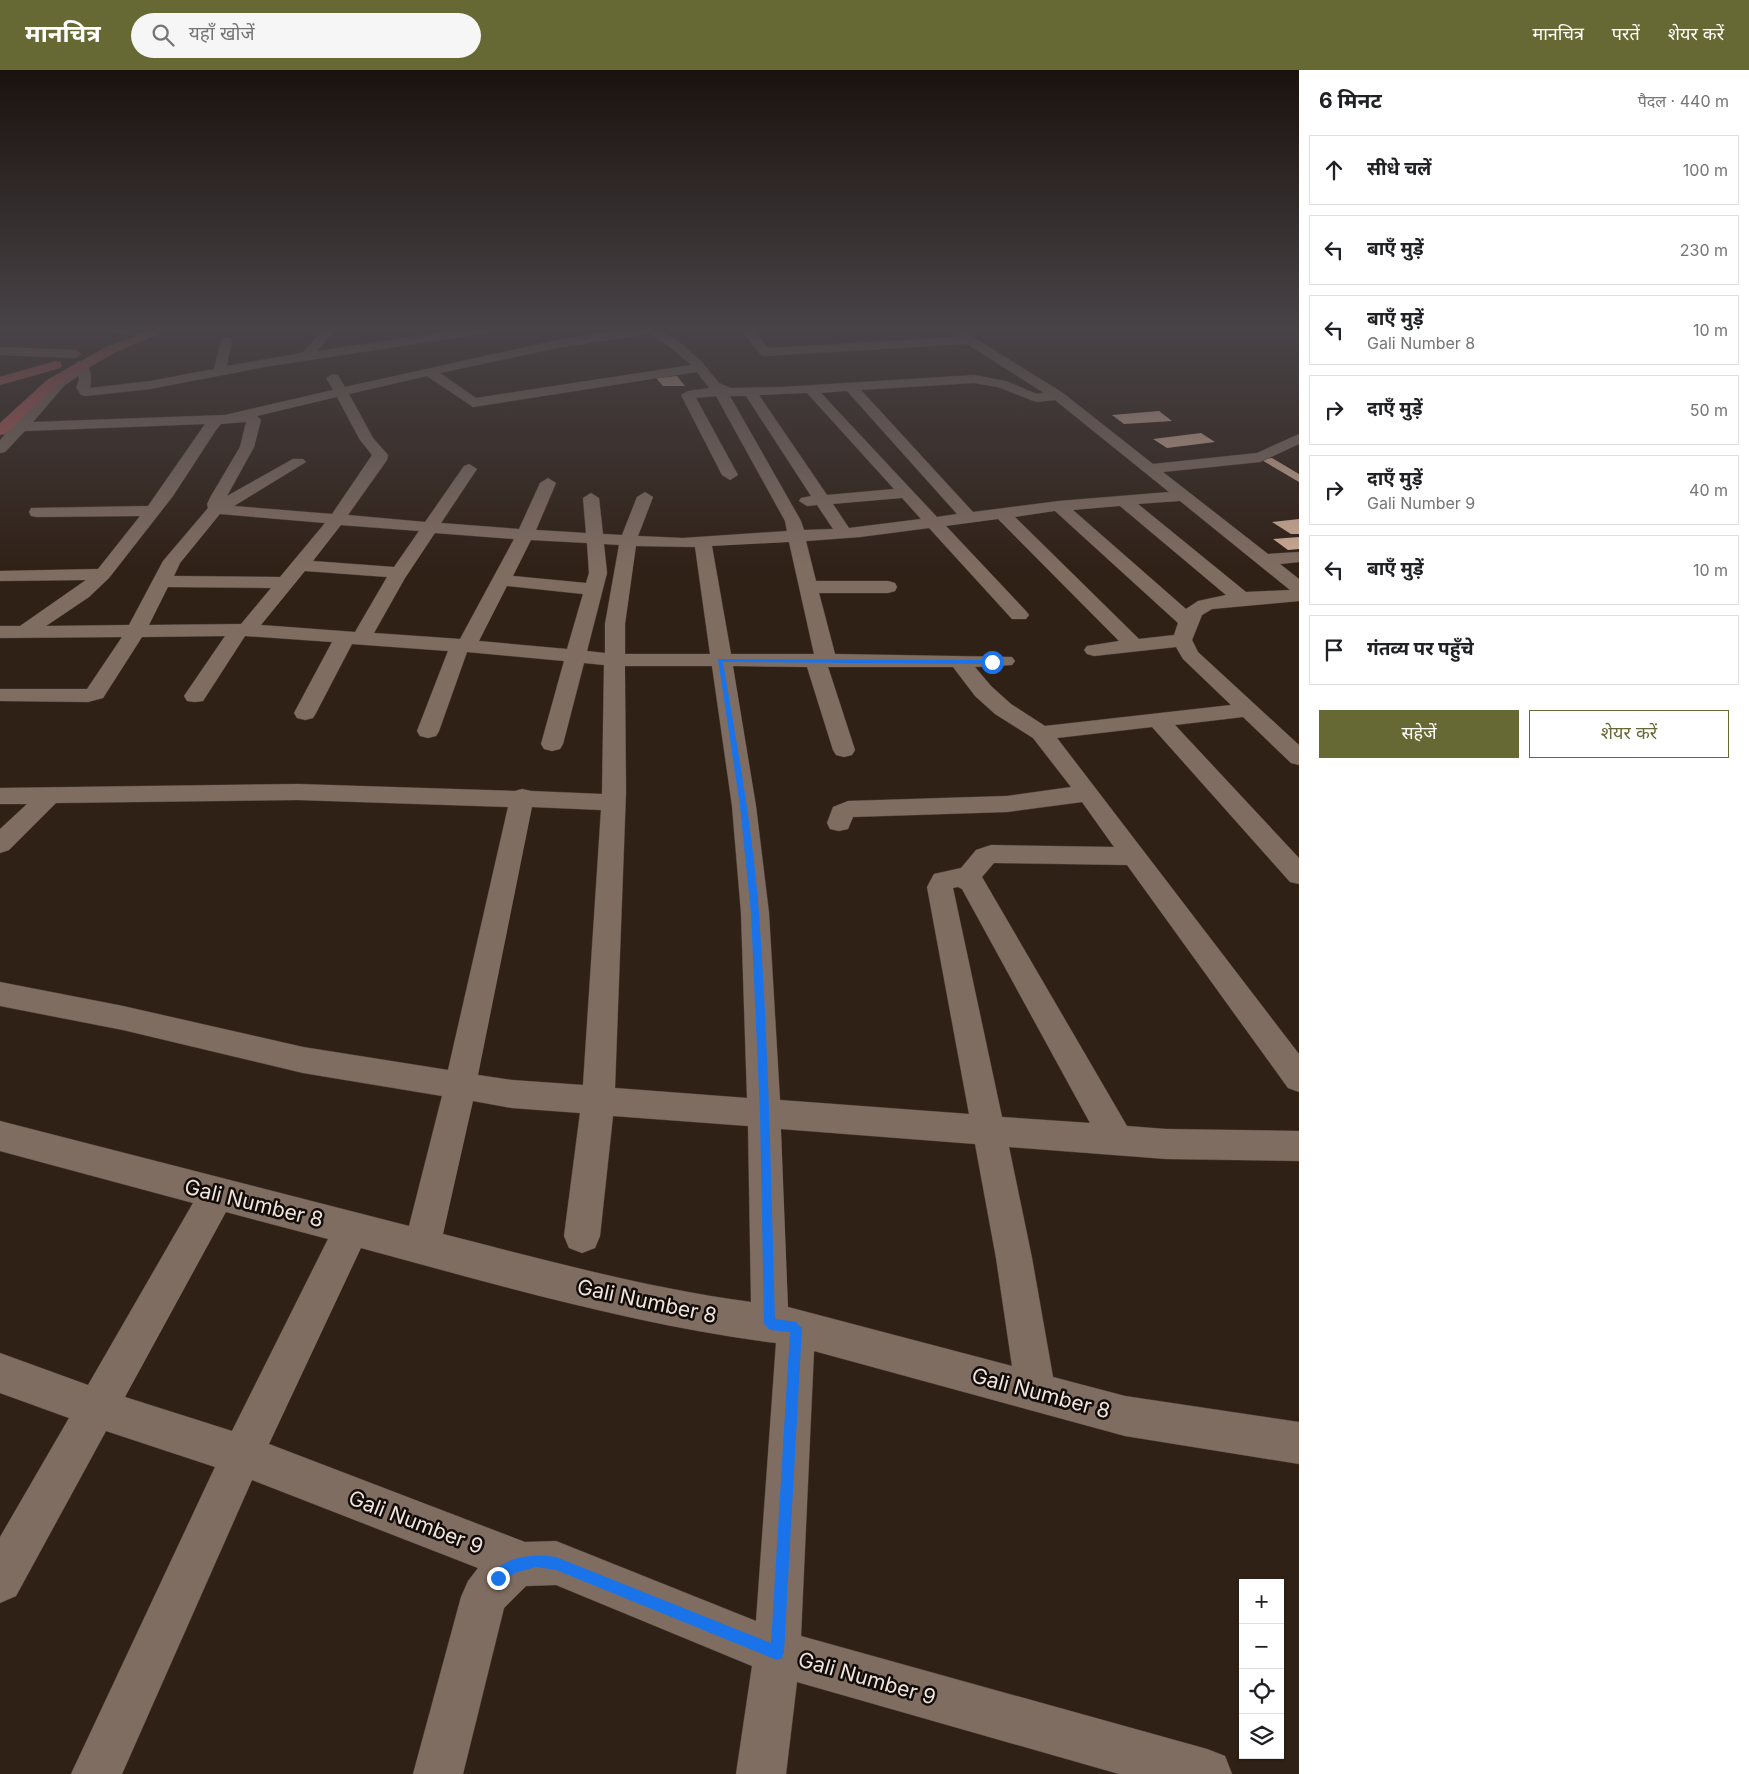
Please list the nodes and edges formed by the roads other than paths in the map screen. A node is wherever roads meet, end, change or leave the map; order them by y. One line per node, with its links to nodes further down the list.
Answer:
1 (4, 408): 12 (main road)
2 (27, 409): 12 (main road)
3 (32, 409): 12 (street)
4 (269, 409): 13 (street)
5 (349, 409): 37 (street)
6 (695, 409): 22 (street)
7 (729, 409): 30 (street)
8 (761, 409): 28 (street)
9 (828, 409): 24 (street)
10 (871, 409): 17 (street)
11 (1074, 409): 20 (street)
12 (20, 420): 13 (street); 14 (main road); 18 (street)
13 (216, 421): 32 (street); 33 (street)
14 (0, 431)
15 (1299, 438): 20 (street)
16 (924, 443): 17 (street)
17 (904, 444): 36 (street)
18 (0, 449)
19 (298, 462): 32 (street)
20 (1148, 468): 26 (street)
21 (469, 469): 39 (street)
22 (730, 475)
23 (548, 482): 41 (street)
24 (905, 493): 28 (street); 38 (street)
25 (645, 496): 44 (street)
26 (1183, 496): 29 (street); 47 (street)
27 (590, 498): 43 (street)
28 (822, 500): 30 (street); 40 (street)
29 (1124, 501): 31 (street); 60 (street)
30 (783, 503): 42 (street)
31 (1059, 506): 35 (street); 66 (street)
32 (216, 509): 37 (street); 53 (street)
33 (153, 511): 34 (street); 50 (street)
34 (37, 512)
35 (1001, 512): 36 (street); 70 (street)
36 (968, 517): 38 (street)
37 (337, 520): 39 (street); 48 (street)
38 (932, 521): 40 (street); 61 (street)
39 (432, 527): 41 (street); 49 (street)
40 (844, 533): 42 (street)
41 (526, 535): 43 (street); 52 (street)
42 (797, 536): 45 (street); 56 (street)
43 (595, 539): 44 (street); 58 (street)
44 (628, 540): 45 (street); 72 (street)
45 (703, 542): 73 (street)
46 (1299, 557): 47 (street)
47 (1265, 560): 57 (street)
48 (300, 565): 49 (street); 54 (street)
49 (400, 573): 67 (street)
50 (103, 574): 51 (street); 65 (street)
51 (0, 576)
52 (501, 580): 58 (street); 68 (street)
53 (162, 582): 54 (street); 63 (street)
54 (286, 583): 62 (street)
55 (888, 587): 56 (street)
56 (808, 588): 74 (street)
57 (1299, 588)
58 (594, 589): 71 (street)
59 (1299, 594): 60 (street)
60 (1244, 600): 66 (street)
61 (1019, 615)
62 (243, 630): 63 (street); 67 (street); 78 (street)
63 (136, 631): 65 (street); 77 (street)
64 (0, 632): 65 (street)
65 (24, 632)
66 (1186, 637): 70 (street); 79 (street)
67 (353, 638): 68 (street); 80 (street)
68 (463, 646): 71 (street); 82 (street)
69 (1094, 650): 70 (street)
70 (1132, 652)
71 (574, 656): 72 (street); 84 (street)
72 (614, 660): 73 (street); 91 (street)
73 (720, 660): 74 (street); 101 (street)
74 (821, 661): 76 (street); 85 (street)
75 (1004, 661): 76 (street)
76 (959, 662): 83 (street)
77 (0, 695)
78 (195, 696)
79 (1248, 710): 81 (street); 86 (street)
80 (305, 713)
81 (1158, 720): 83 (street); 95 (street)
82 (428, 731)
83 (1041, 732): 87 (street)
84 (552, 744)
85 (844, 750)
86 (1299, 758)
87 (1088, 793): 92 (street); 94 (street)
88 (50, 795): 89 (street); 90 (street); 93 (street)
89 (0, 796)
90 (522, 798): 91 (street); 99 (street)
91 (614, 802): 100 (street)
92 (839, 823)
93 (0, 844)
94 (1135, 856): 96 (street); 98 (street)
95 (1299, 875)
96 (967, 878): 102 (street); 104 (street)
97 (0, 994): 99 (street)
98 (1299, 1078)
99 (460, 1087): 100 (street); 109 (street)
100 (598, 1101): 101 (street); 108 (street)
101 (764, 1114): 102 (street); 110 (street)
102 (988, 1132): 104 (street); 112 (street)
103 (0, 1136): 106 (street, Gali Number 8)
104 (1117, 1140): 105 (street)
105 (1299, 1146)
106 (218, 1194): 107 (street, Gali Number 8); 113 (street)
107 (352, 1228): 109 (street, Gali Number 8); 115 (street)
108 (582, 1236)
109 (422, 1247): 110 (street, Gali Number 8)
110 (783, 1326): 112 (street, Gali Number 8); 118 (street)
111 (0, 1373): 113 (street, Gali Number 9)
112 (1036, 1392): 114 (street, Gali Number 8)
113 (96, 1408): 115 (street, Gali Number 9); 117 (street)
114 (1299, 1443)
115 (242, 1455): 116 (street, Gali Number 9); 119 (street)
116 (525, 1564): 118 (street, Gali Number 9); 120 (street)
117 (0, 1580)
118 (777, 1653): 121 (street); 122 (street, Gali Number 9)
119 (96, 1774)
120 (438, 1774)
121 (760, 1774)
122 (1207, 1774)

